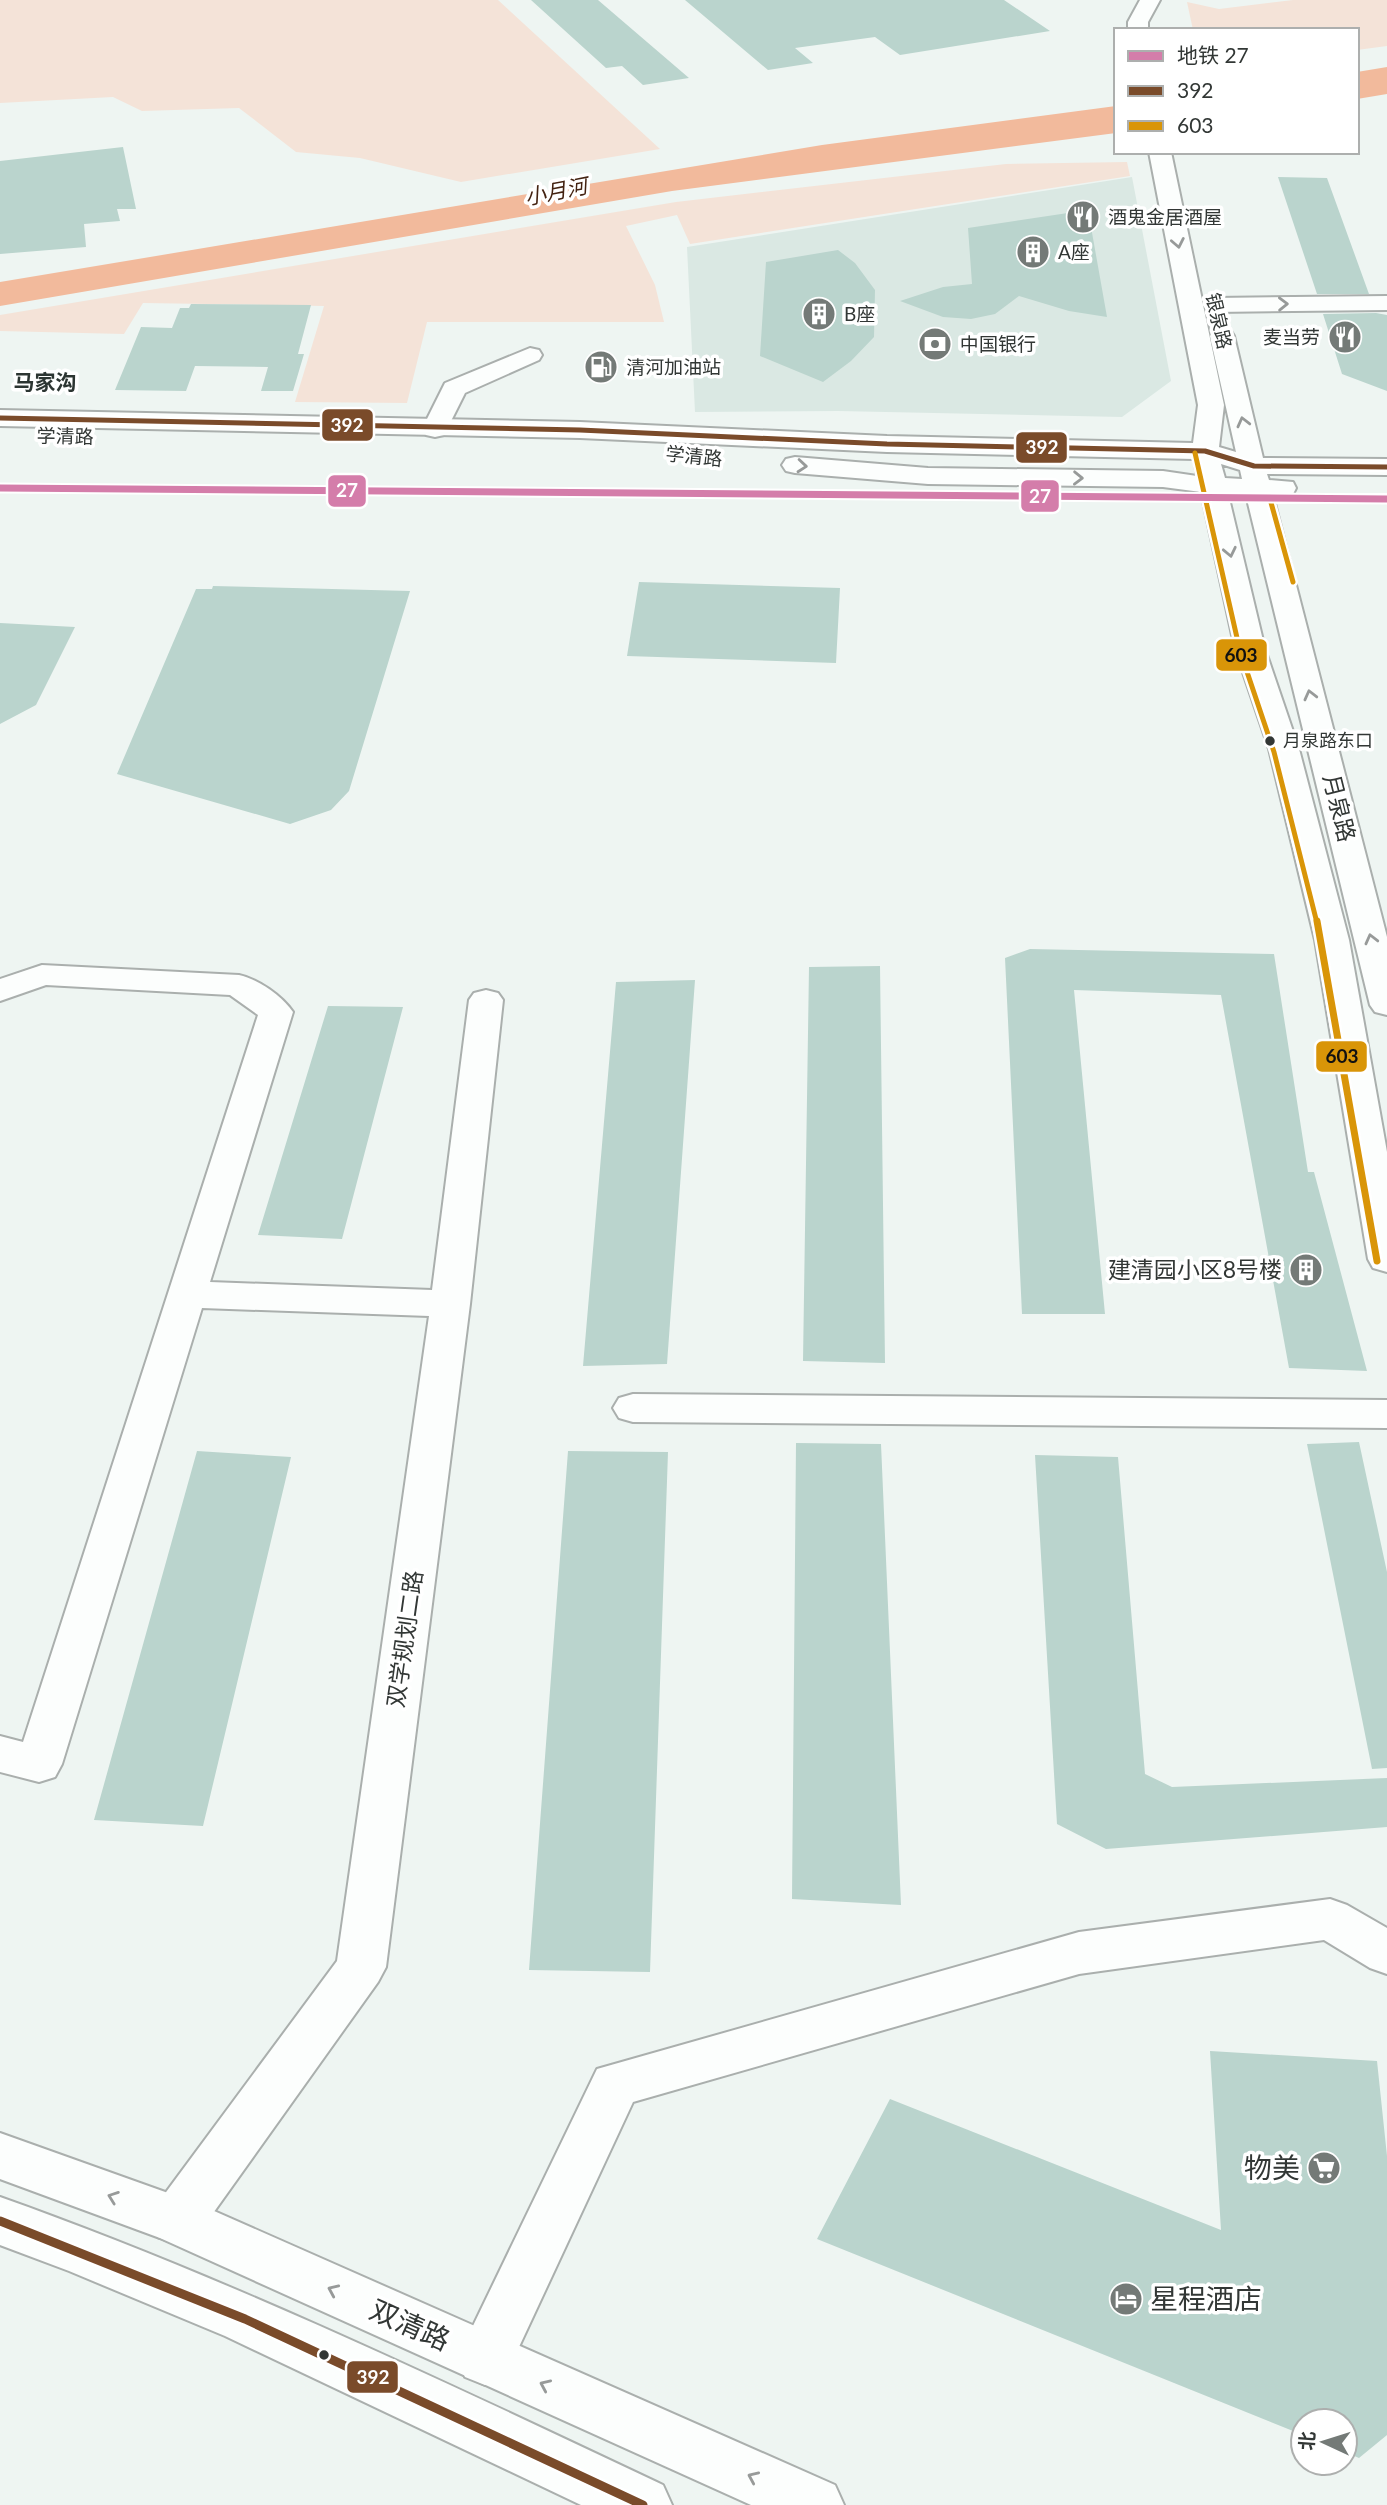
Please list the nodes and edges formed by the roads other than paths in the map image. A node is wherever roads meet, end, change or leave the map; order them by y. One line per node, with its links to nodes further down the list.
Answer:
1 (1150, 0): 2 (main road); 3 (main road)
2 (1138, 28)
3 (1157, 28)
4 (1160, 154): 12 (main road, 银泉路, one-way to 12)
5 (1210, 280): 7 (main road, 银泉路)
6 (1387, 303): 7 (main road, one-way to 6)
7 (1215, 305): 14 (main road, 银泉路, one-way to 7)
8 (530, 355): 10 (main road)
9 (0, 418): 10 (main road, 学清路)
10 (435, 429): 12 (main road, 学清路)
11 (0, 435): 15 (main road, 学清路, one-way to 15)
12 (1206, 451): 14 (main road, 学清路); 15 (main road, 月泉路)
13 (1387, 467): 14 (main road, 学清路)
14 (1255, 477): 15 (main road, 学清路); 16 (main road, 学清路); 19 (main road, 月泉路, one-way to 14)
15 (1215, 486): 20 (main road, 月泉路, one-way to 20)
16 (1387, 487)
17 (0, 991): 21 (main road)
18 (486, 1000): 22 (main road, 双学规划二路)
19 (1387, 1006)
20 (1387, 1259)
21 (187, 1294): 22 (main road); 25 (main road)
22 (450, 1304): 28 (main road, 双学规划二路)
23 (633, 1408): 24 (main road)
24 (1387, 1414)
25 (0, 1754)
26 (1387, 1953): 30 (main road)
27 (0, 2156): 28 (main road, 双清路, one-way to 27)
28 (177, 2220): 30 (main road, 双清路, one-way to 28)
29 (0, 2221): 31 (main road)
30 (485, 2359): 32 (main road, 双清路, one-way to 30)
31 (643, 2505)
32 (815, 2505)

